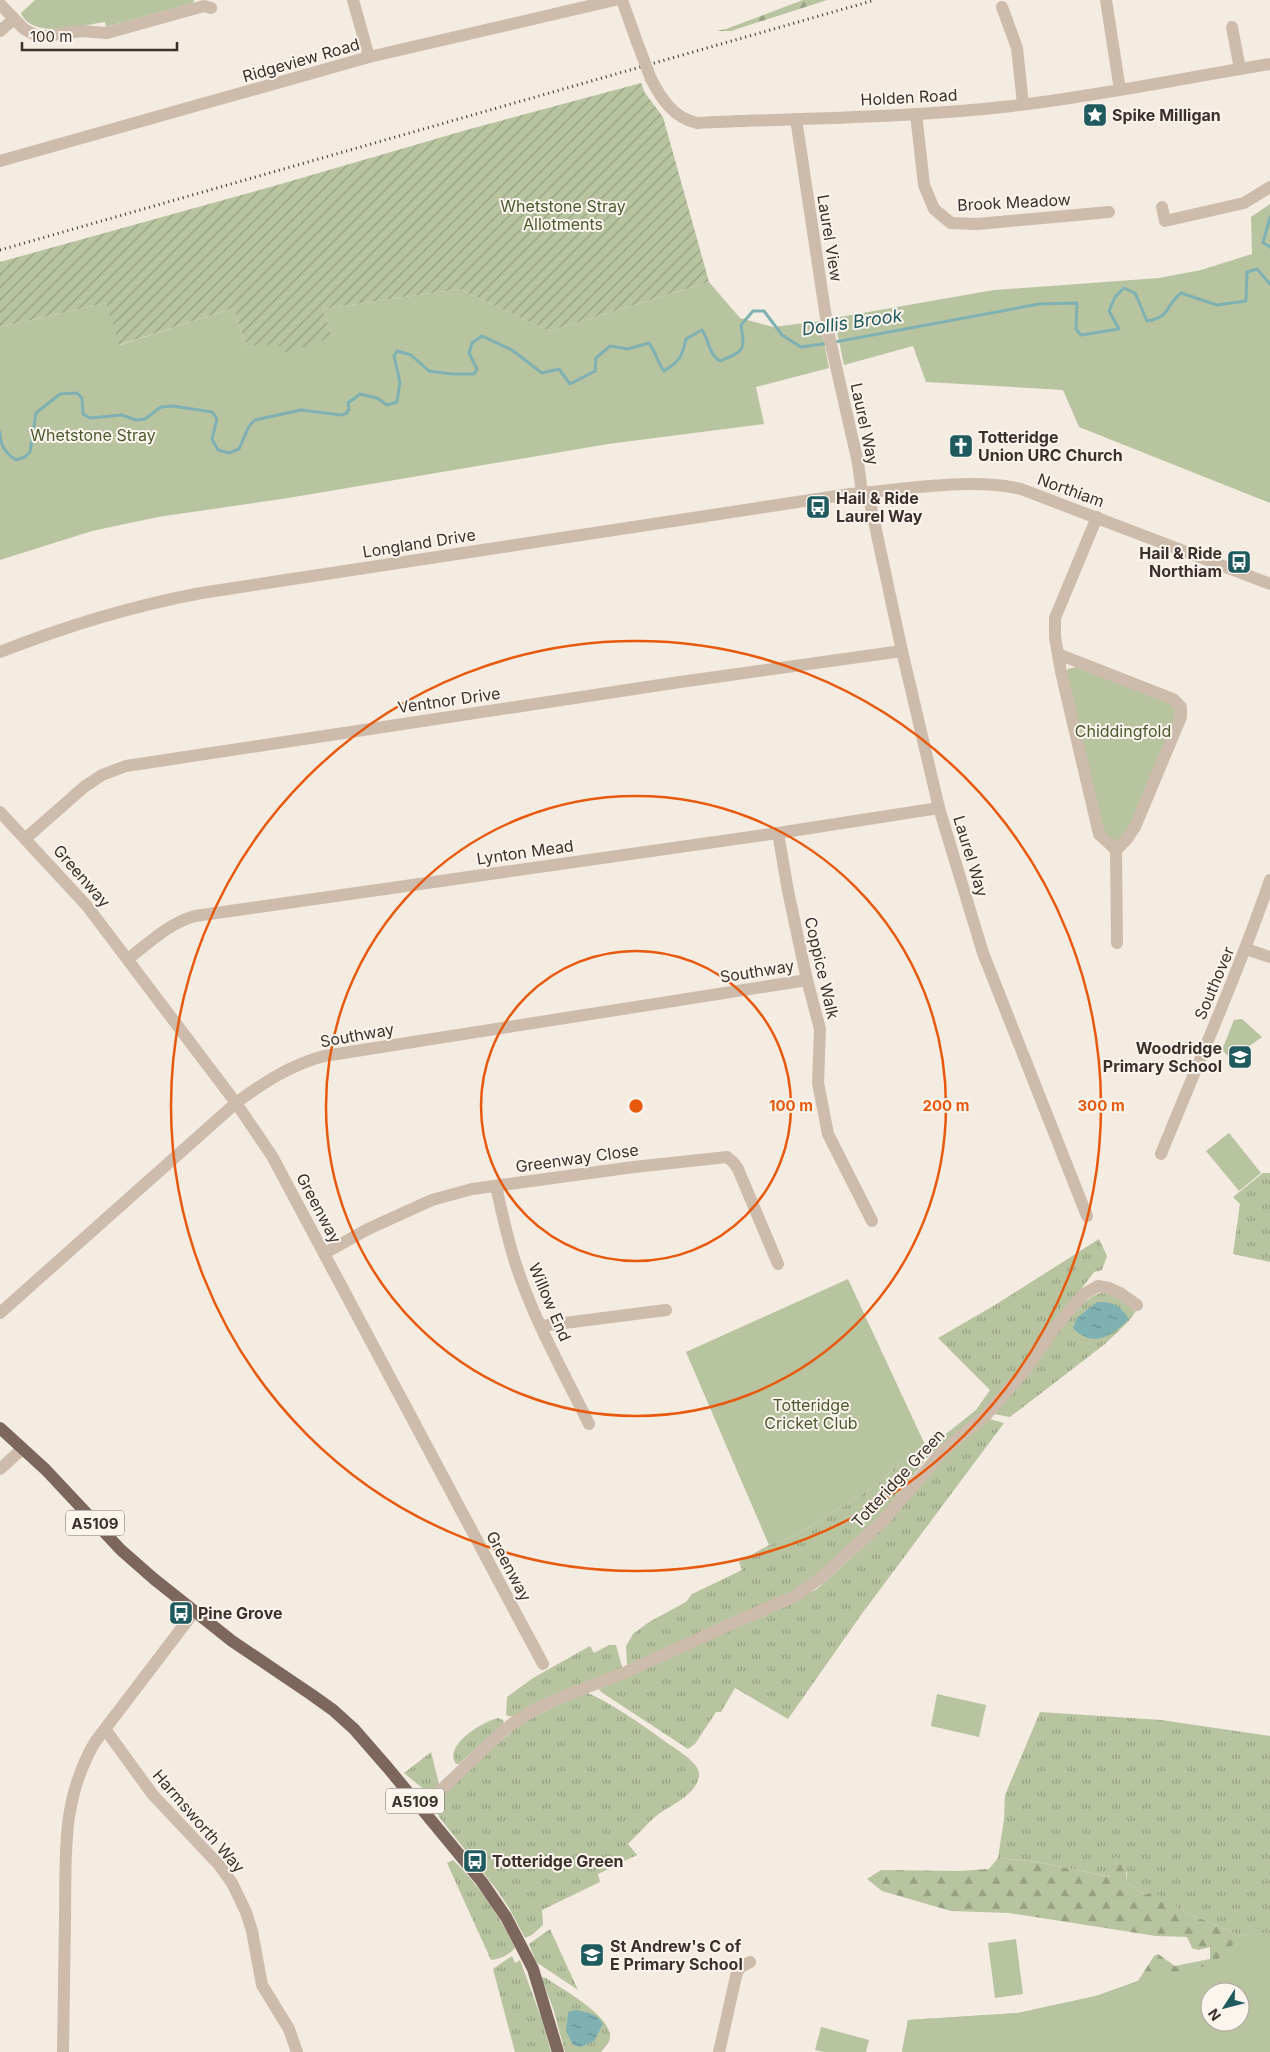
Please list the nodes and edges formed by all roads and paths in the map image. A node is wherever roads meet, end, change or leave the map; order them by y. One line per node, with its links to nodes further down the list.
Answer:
1 (353, 0): 11 (street)
2 (614, 0): 11 (street, Ridgeview Road)
3 (622, 0): 17 (street, Holden Road, bridge)
4 (1106, 0): 14 (street)
5 (0, 4): 8 (street)
6 (1002, 7): 15 (street)
7 (211, 8): 8 (street)
8 (14, 19): 10 (street)
9 (1232, 27): 13 (street)
10 (0, 31)
11 (369, 57): 18 (street, Ridgeview Road)
12 (1270, 64): 13 (street, Holden Road)
13 (1240, 69): 14 (street, Holden Road)
14 (1120, 90): 15 (street, Holden Road)
15 (1023, 104): 16 (street, Holden Road)
16 (916, 114): 17 (street, Holden Road); 21 (street, Brook Meadow)
17 (796, 118): 22 (street, Laurel View)
18 (0, 161)
19 (1270, 186): 20 (street)
20 (1162, 207)
21 (1109, 212)
22 (834, 361): 23 (street, Laurel Way)
23 (860, 494): 24 (street, Northiam); 26 (street, Laurel Way); 27 (street, Longland Drive)
24 (1097, 517): 25 (street, Northiam); 28 (street)
25 (1270, 584)
26 (902, 651): 29 (street, Laurel Way); 32 (street, Ventnor Drive)
27 (0, 652)
28 (1058, 654): 33 (street); 33 (street)
29 (939, 808): 31 (street, Lynton Mead); 43 (street, Laurel Way)
30 (0, 812): 32 (street, Greenway)
31 (778, 832): 38 (street, Lynton Mead); 39 (street, Coppice Walk)
32 (26, 838): 38 (street, Greenway)
33 (1116, 850): 35 (street)
34 (1270, 880): 36 (street, Southover)
35 (1117, 943)
36 (1246, 948): 37 (street); 41 (street, Southover)
37 (1270, 957)
38 (128, 959): 40 (street, Greenway)
39 (807, 980): 40 (street, Southway); 44 (street, Coppice Walk)
40 (236, 1103): 45 (street, Greenway); 49 (street, Southway)
41 (1161, 1154)
42 (496, 1186): 45 (street, Greenway Close); 46 (street, Greenway Close); 50 (street, Willow End)
43 (1087, 1216)
44 (872, 1221)
45 (325, 1253): 56 (street, Greenway)
46 (778, 1264)
47 (1137, 1305): 58 (street, Totteridge Green)
48 (666, 1310): 50 (street)
49 (0, 1313)
50 (541, 1326): 51 (street, Willow End)
51 (588, 1424)
52 (0, 1428): 53 (main road, A5109)
53 (22, 1449): 54 (street); 55 (main road, A5109)
54 (0, 1469)
55 (194, 1612): 57 (street); 58 (main road, A5109)
56 (543, 1664)
57 (105, 1729): 60 (street); 61 (street, Harmsworth Way)
58 (422, 1808): 62 (main road, A5109)
59 (750, 1962): 63 (street)
60 (63, 2052)
61 (296, 2052)
62 (558, 2052)
63 (719, 2052)

